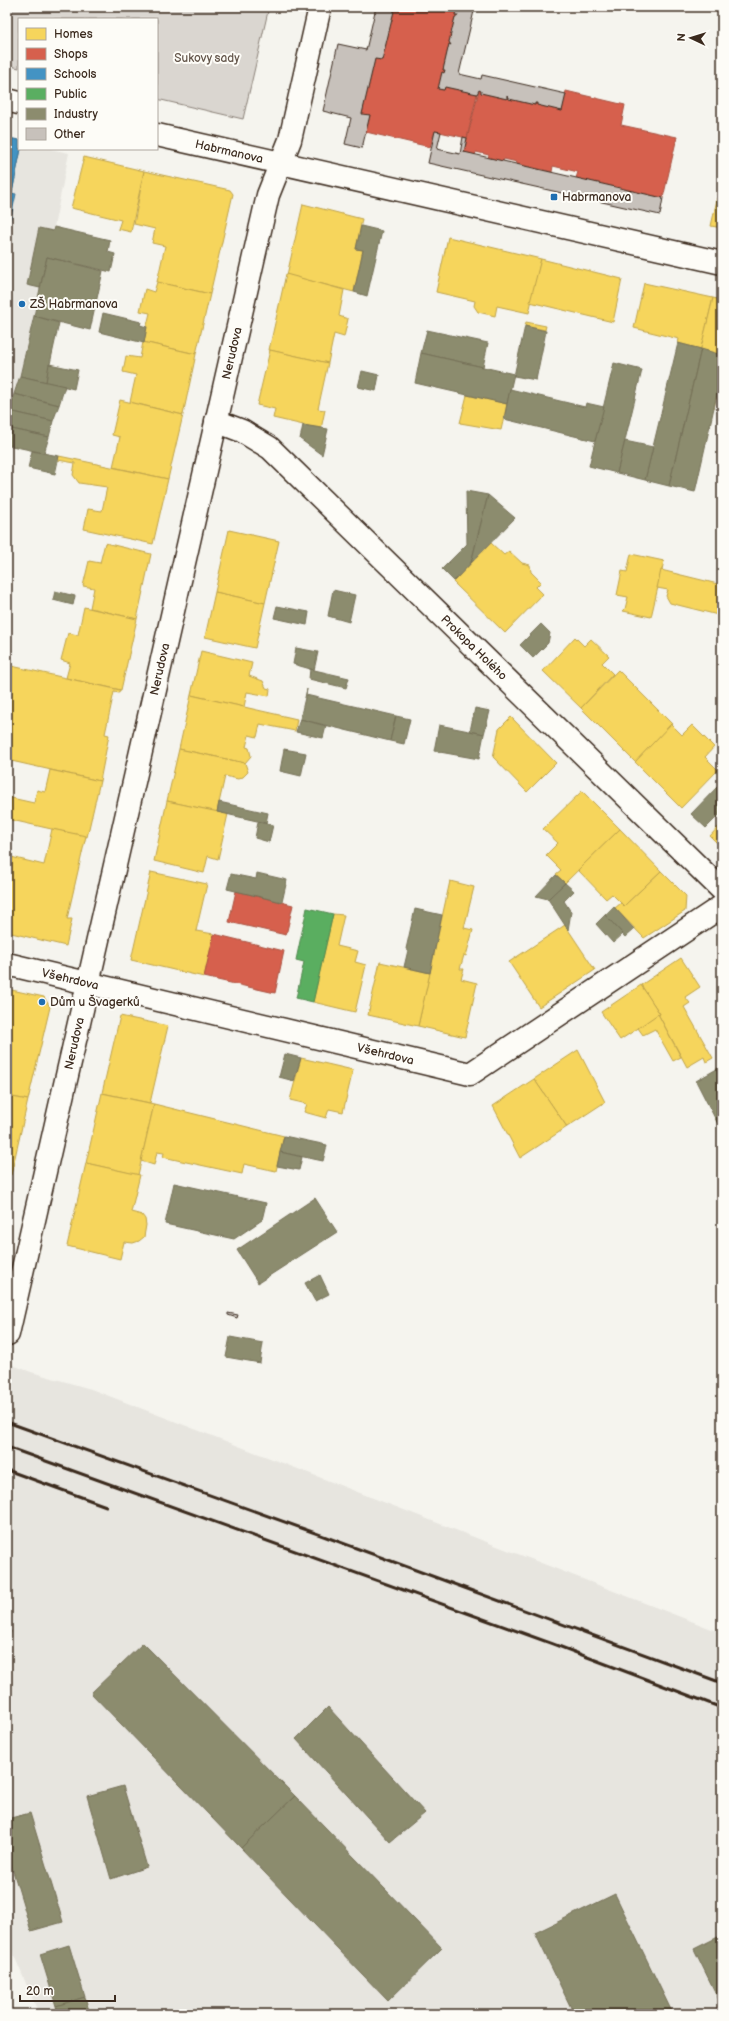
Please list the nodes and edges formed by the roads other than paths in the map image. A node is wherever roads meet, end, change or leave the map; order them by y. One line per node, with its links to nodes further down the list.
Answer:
1 (320, 7): 5 (street, Nerudova)
2 (7, 100): 3 (street)
3 (18, 103)
4 (158, 135): 5 (street, Habrmanova)
5 (280, 163): 6 (street, Habrmanova); 7 (street, Nerudova)
6 (722, 263)
7 (216, 422): 8 (street, Prokopa Holého); 11 (street, Nerudova)
8 (722, 890)
9 (722, 906): 11 (street, Všehrdova)
10 (7, 964): 11 (street, Všehrdova)
11 (88, 983): 12 (street, Nerudova)
12 (8, 1334)

